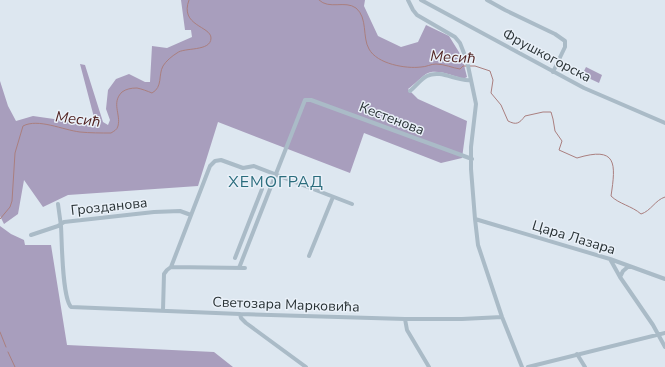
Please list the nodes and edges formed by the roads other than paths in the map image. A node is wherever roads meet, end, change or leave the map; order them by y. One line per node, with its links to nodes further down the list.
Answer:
1 (408, 0): 5 (street)
2 (421, 0): 4 (street, Фрушкогорска)
3 (487, 0): 4 (street)
4 (553, 72): 7 (street, Фрушкогорска)
5 (472, 80): 6 (street); 8 (street)
6 (410, 91)
7 (665, 123)
8 (472, 159): 9 (street, Кестенова); 15 (street)
9 (275, 174): 11 (street); 14 (street); 19 (street)
10 (262, 189): 18 (street)
11 (333, 196): 13 (street); 20 (street)
12 (58, 204): 16 (street)
13 (352, 204)
14 (191, 215): 16 (street, Грозданова); 24 (street)
15 (475, 219): 22 (street, Цара Лазара); 31 (street)
16 (61, 224): 17 (street, Грозданова); 29 (street, Светозара Марковића)
17 (31, 235)
18 (244, 236): 19 (street); 21 (street)
19 (250, 238): 25 (street)
20 (309, 256)
21 (235, 258)
22 (610, 259): 23 (street, Цара Лазара); 27 (street)
23 (629, 266): 27 (street); 28 (street, Цара Лазара)
24 (171, 267): 25 (street); 29 (street)
25 (239, 268): 26 (street)
26 (245, 268)
27 (620, 277): 34 (street)
28 (665, 280)
29 (163, 310): 30 (street, Светозара Марковића)
30 (240, 314): 32 (street, Светозара Марковића); 37 (street)
31 (502, 317): 32 (street, Светозара Марковића); 39 (street)
32 (405, 319): 38 (street)
33 (665, 333): 34 (street)
34 (658, 334): 35 (street); 36 (street)
35 (665, 347)
36 (577, 354): 40 (street); 41 (street)
37 (306, 367)
38 (429, 367)
39 (522, 367)
40 (528, 367)
41 (586, 367)

